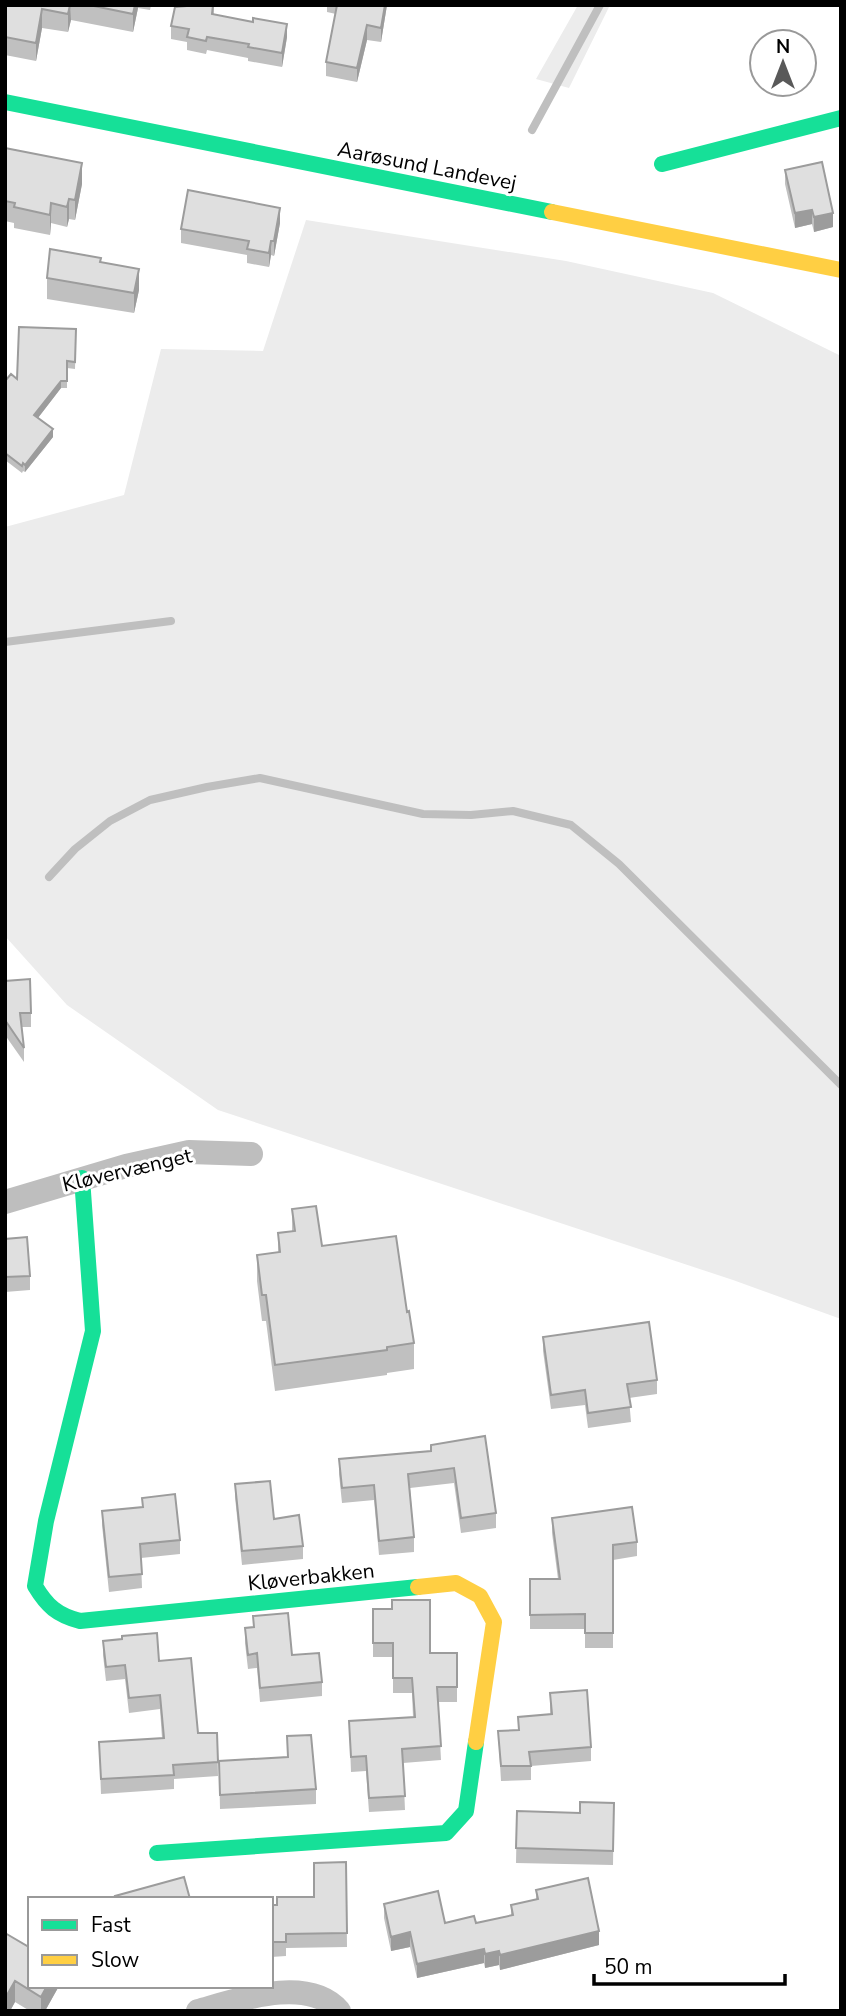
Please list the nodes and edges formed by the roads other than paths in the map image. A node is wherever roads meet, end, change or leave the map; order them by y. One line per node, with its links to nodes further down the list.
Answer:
1 (5, 102): 4 (street, Aarøsund Landevej)
2 (841, 118): 3 (street)
3 (663, 164)
4 (841, 270)
5 (251, 1154): 6 (street, Kløvervænget)
6 (82, 1178): 7 (street, Kløvervænget); 8 (street, Kløverbakken)
7 (5, 1202)
8 (158, 1853)
9 (198, 2011): 10 (street)
10 (339, 2011)

